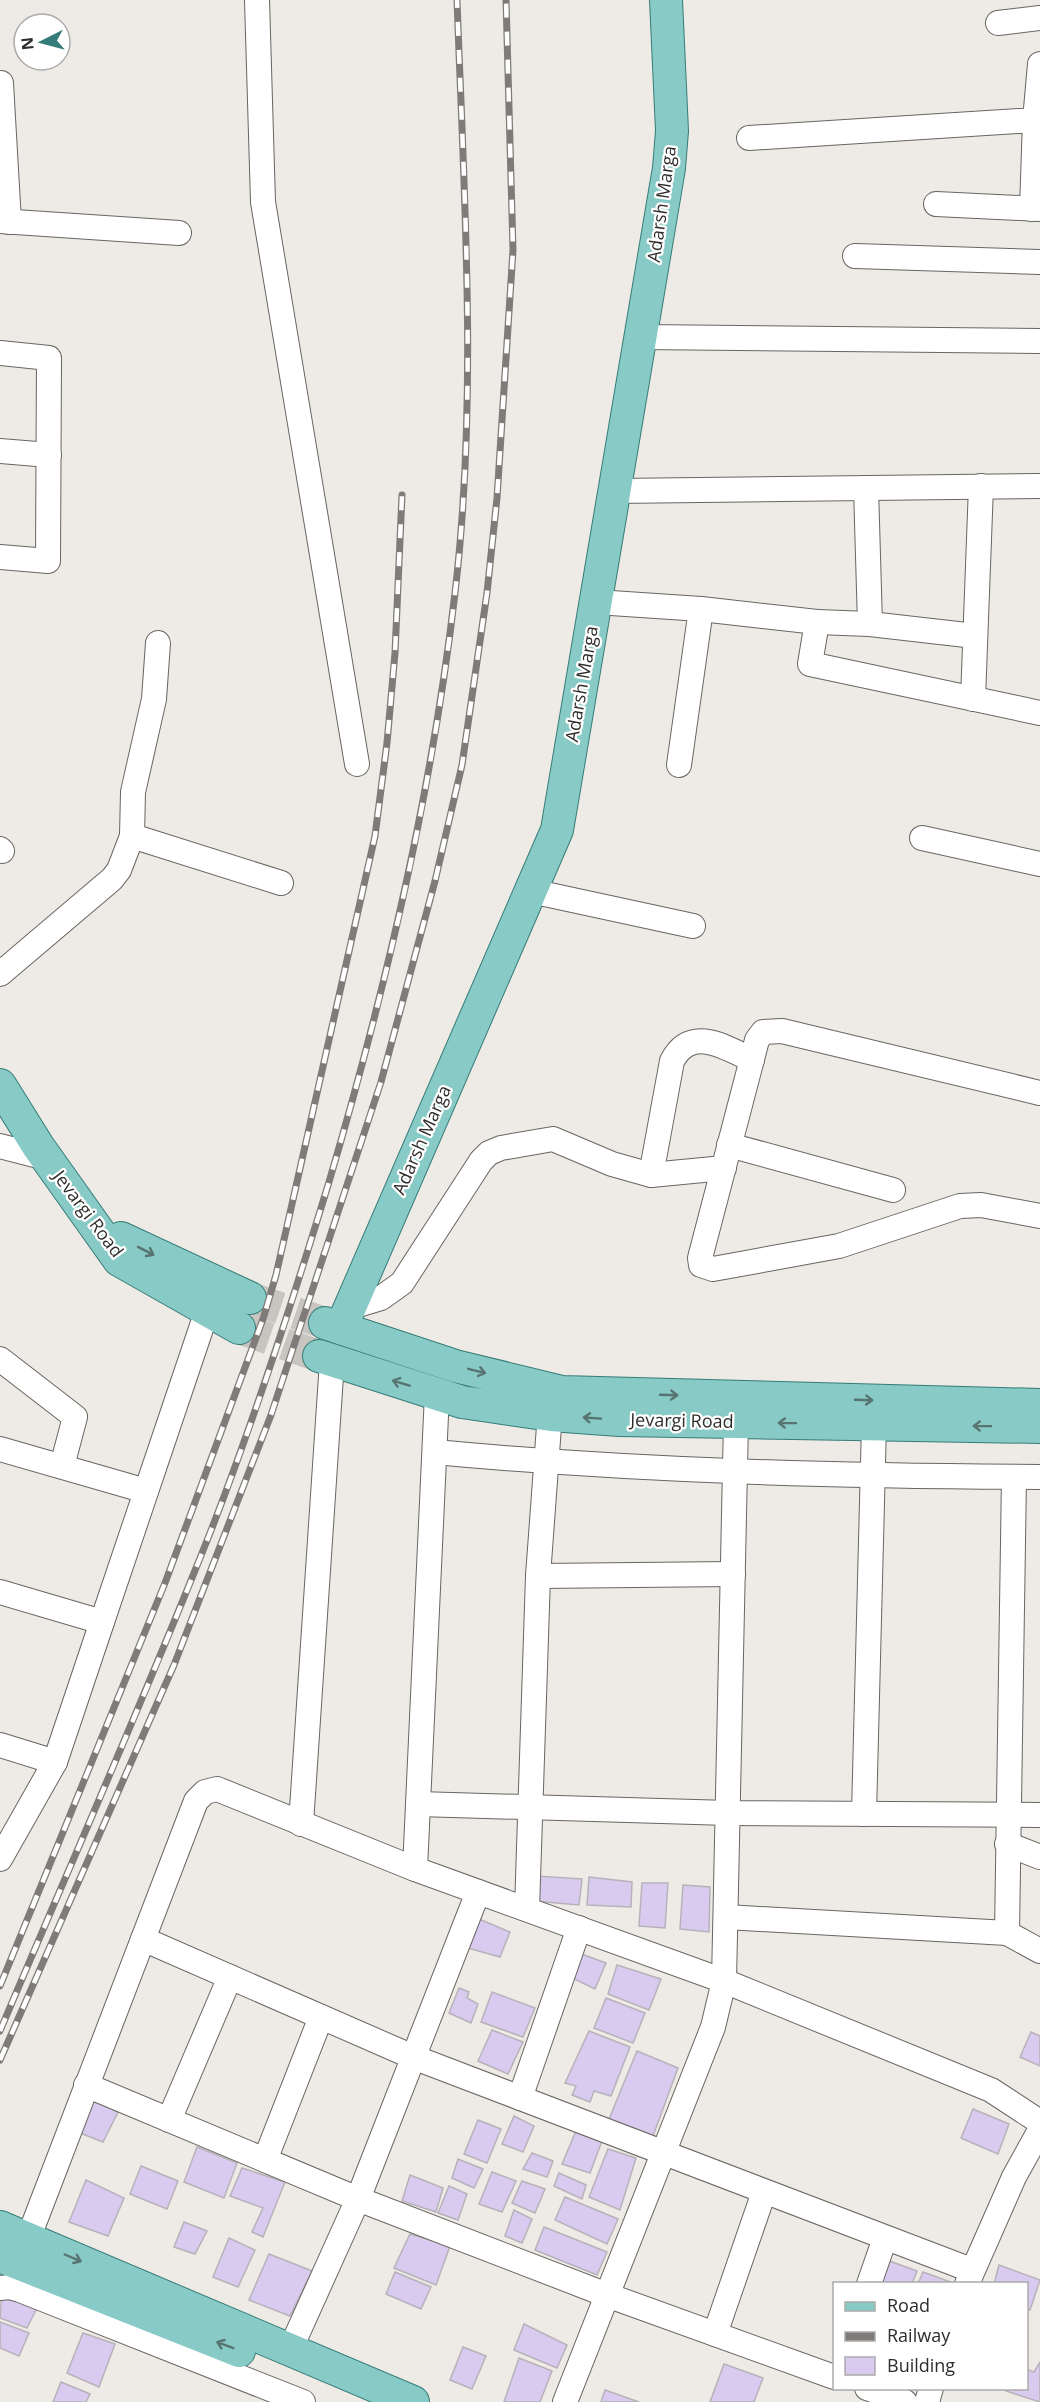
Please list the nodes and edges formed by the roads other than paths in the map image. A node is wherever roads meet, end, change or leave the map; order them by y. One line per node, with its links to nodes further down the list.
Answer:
1 (257, 0): 33 (street)
2 (666, 0): 15 (main road, Adarsh Marga)
3 (1040, 18): 4 (street)
4 (998, 23)
5 (1040, 64): 7 (street)
6 (1, 83): 11 (street)
7 (1035, 120): 8 (street); 10 (street)
8 (749, 138)
9 (936, 204): 10 (street)
10 (1036, 209)
11 (4, 222): 12 (street)
12 (179, 233)
13 (855, 256): 14 (street)
14 (1040, 262)
15 (641, 337): 16 (street); 23 (main road, Adarsh Marga)
16 (1040, 341)
17 (0, 353): 19 (street)
18 (0, 451): 19 (street)
19 (49, 456): 24 (street)
20 (981, 486): 21 (street); 22 (street); 29 (street)
21 (1040, 486)
22 (866, 488): 23 (street); 28 (street)
23 (615, 492): 25 (main road, Adarsh Marga)
24 (0, 557)
25 (596, 602): 26 (street); 39 (main road, Adarsh Marga)
26 (701, 609): 27 (street); 34 (street)
27 (817, 622): 28 (street); 31 (street)
28 (870, 624): 29 (street)
29 (975, 636): 31 (street)
30 (158, 643): 35 (street)
31 (973, 699): 32 (street)
32 (1040, 713)
33 (357, 764)
34 (679, 765)
35 (132, 836): 38 (street); 41 (street)
36 (922, 838): 37 (street)
37 (1040, 864)
38 (281, 883)
39 (531, 891): 40 (street); 54 (main road, Adarsh Marga)
40 (693, 926)
41 (0, 974)
42 (752, 1060): 44 (street); 46 (street); 48 (street)
43 (0, 1085): 47 (main road, Jevargi Road)
44 (1040, 1093)
45 (0, 1146): 47 (street)
46 (727, 1157): 48 (street); 49 (street); 50 (street)
47 (46, 1158): 51 (main road, Jevargi Road)
48 (651, 1174): 54 (street)
49 (893, 1190)
50 (1040, 1216)
51 (94, 1223): 52 (main road, one-way to 52); 53 (main road, Jevargi Road)
52 (250, 1298)
53 (207, 1311): 55 (main road, Jevargi Road); 72 (street)
54 (339, 1319): 59 (main road, one-way to 59)
55 (239, 1328)
56 (0, 1359): 67 (street)
57 (325, 1359): 58 (main road, Jevargi Road, one-way to 57); 85 (street)
58 (437, 1394): 59 (main road, Jevargi Road); 65 (street)
59 (551, 1402): 60 (main road, one-way to 60); 61 (main road, Jevargi Road, one-way to 59); 66 (street)
60 (1040, 1405)
61 (736, 1422): 62 (main road, Jevargi Road, one-way to 61); 68 (street)
62 (874, 1424): 63 (main road, Jevargi Road, one-way to 62); 69 (street)
63 (1040, 1426)
64 (0, 1449): 67 (street)
65 (435, 1452): 66 (street); 79 (street)
66 (548, 1462): 68 (street); 74 (street)
67 (62, 1466): 72 (street)
68 (734, 1471): 69 (street); 73 (street)
69 (872, 1476): 70 (street); 82 (street)
70 (1014, 1477): 71 (street); 83 (street)
71 (1040, 1477)
72 (146, 1491): 76 (street)
73 (733, 1574): 74 (street); 81 (street)
74 (538, 1575): 80 (street)
75 (0, 1592): 76 (street)
76 (102, 1622): 78 (street)
77 (0, 1745): 78 (street)
78 (55, 1762): 88 (street)
79 (418, 1804): 80 (street); 89 (street)
80 (531, 1807): 81 (street); 91 (street)
81 (729, 1813): 82 (street); 92 (street)
82 (864, 1814): 83 (street)
83 (1007, 1815): 84 (street); 86 (street)
84 (1040, 1815)
85 (301, 1824): 89 (street); 95 (street)
86 (1007, 1844): 87 (street); 94 (street)
87 (1040, 1857)
88 (0, 1860)
89 (415, 1869): 90 (street)
90 (478, 1892): 91 (street); 100 (street)
91 (527, 1909): 93 (street)
92 (726, 1917): 94 (street); 98 (street)
93 (579, 1928): 98 (street); 102 (street)
94 (1007, 1933): 96 (street)
95 (143, 1939): 97 (street); 101 (street)
96 (1040, 1951)
97 (230, 1977): 99 (street); 103 (street)
98 (724, 1981): 104 (street); 106 (street)
99 (321, 2017): 100 (street); 107 (street)
100 (413, 2057): 102 (street); 109 (street)
101 (86, 2085): 103 (street); 110 (street)
102 (520, 2098): 106 (street)
103 (169, 2120): 107 (street)
104 (1040, 2122)
105 (1040, 2130): 113 (street)
106 (663, 2154): 108 (street); 116 (street)
107 (265, 2160): 109 (street)
108 (764, 2192): 111 (street); 117 (street)
109 (358, 2199): 116 (street); 118 (street)
110 (14, 2233): 118 (main road, one-way to 118)
111 (885, 2238): 113 (street); 114 (street)
112 (0, 2256): 122 (main road, one-way to 112)
113 (969, 2277)
114 (869, 2282)
115 (0, 2288): 121 (street)
116 (607, 2295): 117 (street); 124 (street)
117 (716, 2334): 119 (street)
118 (291, 2350): 123 (main road)
119 (833, 2377)
120 (872, 2390): 125 (street)
121 (288, 2399)
122 (372, 2402)
123 (413, 2402)
124 (565, 2402)
125 (905, 2402)

